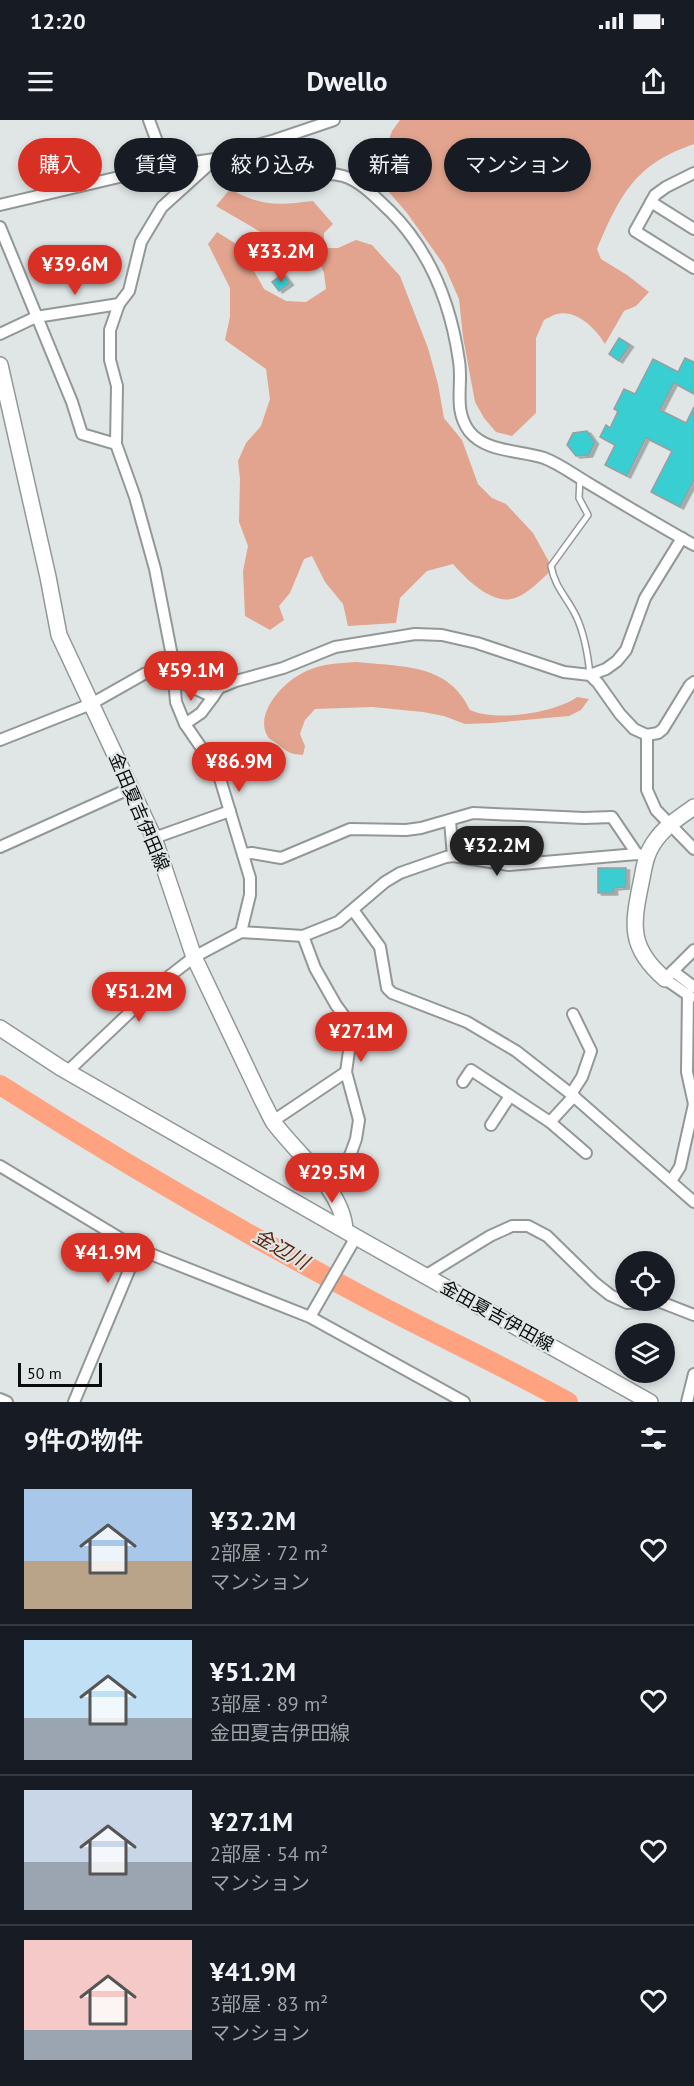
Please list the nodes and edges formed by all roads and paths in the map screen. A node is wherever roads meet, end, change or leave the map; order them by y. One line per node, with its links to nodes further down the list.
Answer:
1 (149, 120): 3 (street)
2 (334, 120): 4 (street)
3 (156, 138)
4 (281, 138)
5 (210, 163): 7 (street)
6 (694, 173): 11 (street)
7 (198, 174)
8 (336, 175): 21 (street)
9 (114, 178): 12 (street)
10 (178, 192): 16 (street)
11 (651, 202): 14 (street); 15 (street)
12 (0, 205)
13 (0, 227): 17 (street)
14 (694, 229)
15 (694, 268)
16 (119, 303): 17 (street); 20 (street)
17 (36, 317): 18 (street); 20 (street)
18 (0, 334)
19 (0, 365): 28 (main road, 金田夏吉伊田線)
20 (116, 444): 24 (street)
21 (580, 478): 22 (street); 25 (lane)
22 (682, 538): 23 (street); 25 (street)
23 (694, 545)
24 (171, 674): 27 (street); 28 (street); 29 (street)
25 (590, 675): 27 (street); 30 (street)
26 (694, 682): 30 (street)
27 (213, 697): 29 (street)
28 (91, 704): 31 (street); 32 (main road, 金田夏吉伊田線)
29 (185, 724): 34 (street)
30 (647, 735): 36 (street)
31 (0, 740)
32 (131, 788): 37 (main road, 金田夏吉伊田線); 38 (street)
33 (694, 807): 36 (main road)
34 (230, 811): 37 (street); 40 (street)
35 (450, 821): 40 (street); 41 (street); 42 (street)
36 (670, 823): 39 (street); 41 (main road)
37 (154, 838): 47 (main road, 金田夏吉伊田線)
38 (0, 847)
39 (694, 849)
40 (243, 854): 44 (street)
41 (642, 855): 42 (street); 48 (main road)
42 (453, 856): 43 (street)
43 (353, 910): 45 (street); 55 (street)
44 (241, 932): 45 (street); 47 (street)
45 (303, 936): 53 (street)
46 (694, 950): 48 (street)
47 (194, 957): 52 (street); 58 (main road, 金田夏吉伊田線)
48 (669, 975): 49 (street)
49 (692, 993): 57 (street)
50 (573, 1014): 55 (street)
51 (0, 1028): 52 (main road, 金田夏吉伊田線)
52 (68, 1071): 66 (main road, 金田夏吉伊田線)
53 (346, 1072): 58 (street); 64 (street)
54 (462, 1082): 56 (street)
55 (573, 1095): 59 (street); 63 (street)
56 (510, 1096): 59 (street); 60 (street)
57 (694, 1104): 63 (street)
58 (273, 1121): 64 (main road, 金田夏吉伊田線)
59 (550, 1122): 61 (street)
60 (491, 1125)
61 (586, 1153)
62 (0, 1166): 67 (street)
63 (671, 1181): 65 (street)
64 (332, 1193): 66 (main road, 金田夏吉伊田線)
65 (694, 1202)
66 (351, 1237): 68 (main road, 金田夏吉伊田線); 70 (street)
67 (138, 1249): 70 (street); 74 (street)
68 (425, 1276): 69 (street); 76 (main road, 金田夏吉伊田線)
69 (694, 1315)
70 (310, 1317): 75 (street)
71 (694, 1374): 77 (street)
72 (0, 1399): 73 (street)
73 (7, 1402)
74 (74, 1402)
75 (464, 1402)
76 (650, 1402)
77 (687, 1402)

